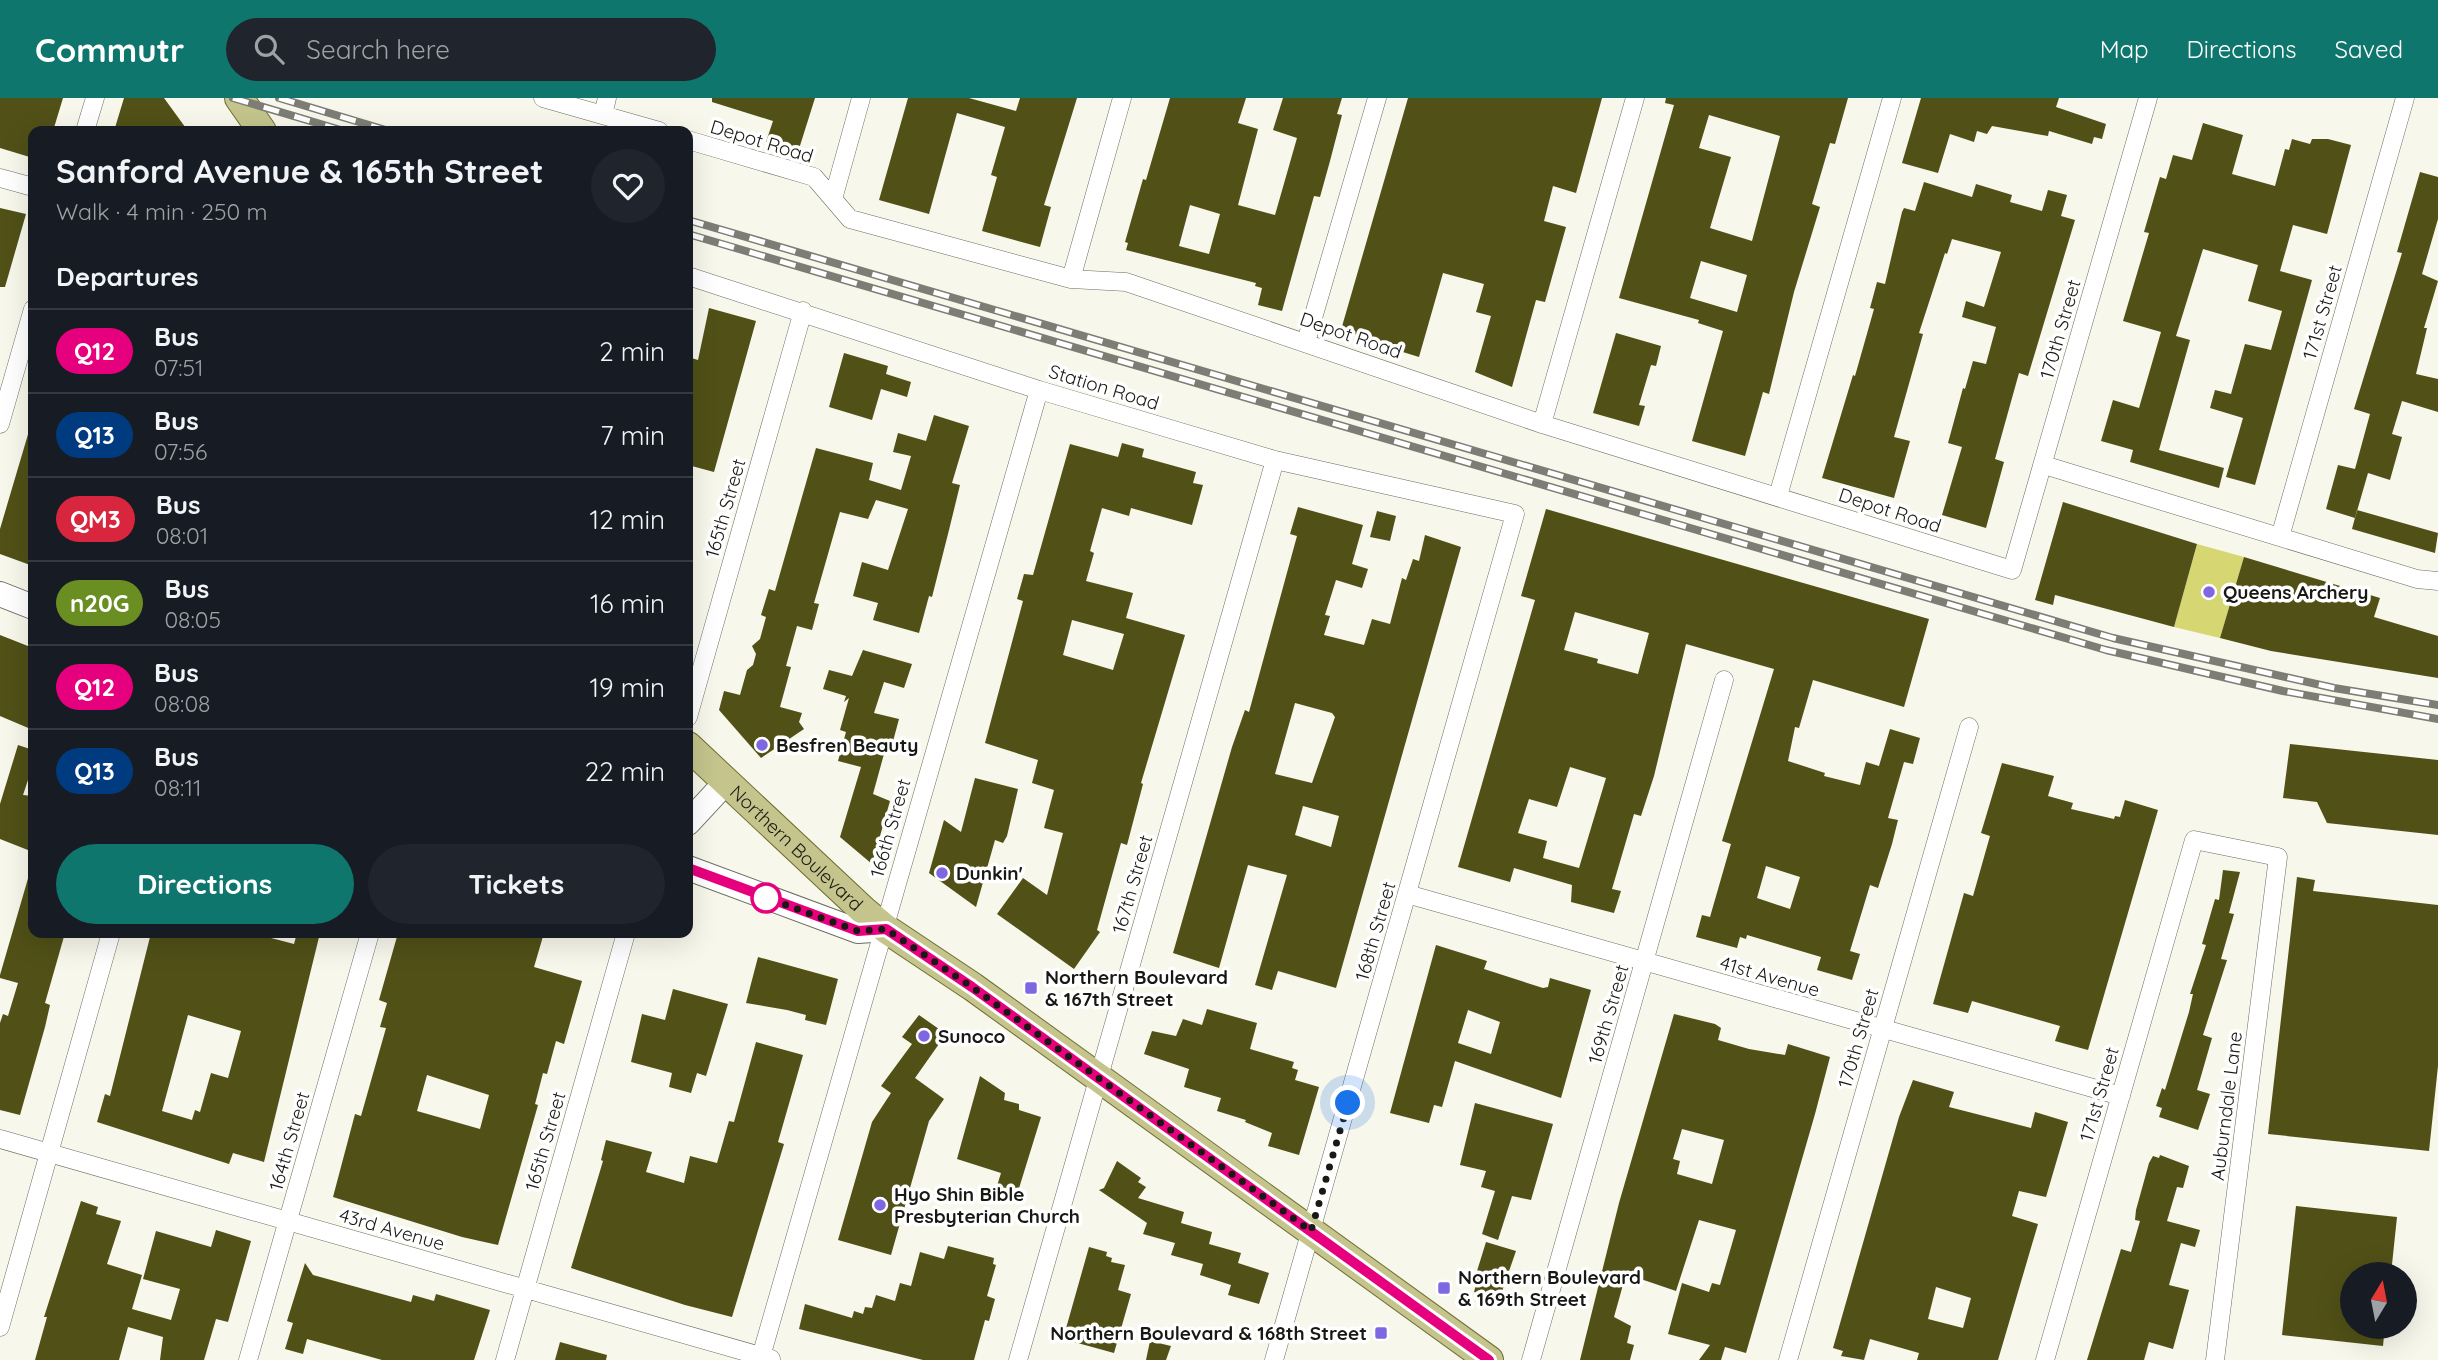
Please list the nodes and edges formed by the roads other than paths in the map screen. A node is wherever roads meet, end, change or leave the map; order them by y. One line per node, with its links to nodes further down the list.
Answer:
1 (94, 98): 12 (street)
2 (239, 98): 13 (main road)
3 (543, 98): 11 (street)
4 (862, 98): 18 (street)
5 (1122, 98): 20 (street)
6 (1377, 98): 23 (street)
7 (1635, 98): 26 (street)
8 (1892, 98): 29 (street)
9 (2148, 98): 28 (street, 170th Street)
10 (2405, 98): 31 (street, 171st Street)
11 (605, 107): 14 (street)
12 (86, 126)
13 (259, 126)
14 (648, 126)
15 (693, 141): 18 (street, Depot Road)
16 (0, 178): 17 (street)
17 (28, 186)
18 (833, 199): 20 (street, Depot Road)
19 (693, 278): 21 (street, Station Road)
20 (1071, 279): 23 (street, Depot Road)
21 (803, 311): 24 (street, Station Road); 37 (street, 165th Street)
22 (28, 326): 25 (street)
23 (1306, 342): 26 (street, Depot Road)
24 (1039, 390): 27 (street, Station Road); 45 (street, 166th Street)
25 (0, 424)
26 (1542, 424): 29 (street, Depot Road)
27 (1275, 460): 30 (street, Station Road); 51 (street, 167th Street)
28 (2043, 465): 31 (street); 32 (street, 170th Street)
29 (1778, 496): 32 (street, Depot Road)
30 (1515, 514): 44 (street, 168th Street)
31 (2280, 537): 33 (street)
32 (2012, 570)
33 (2438, 581)
34 (0, 594): 35 (street)
35 (28, 605)
36 (1724, 680): 49 (street, 169th Street)
37 (693, 699)
38 (1969, 727): 50 (street, 170th Street)
39 (693, 751): 40 (main road, Northern Boulevard)
40 (726, 782): 41 (street); 45 (main road, Northern Boulevard)
41 (693, 818)
42 (2278, 857): 52 (street, 171st Street); 68 (street, Auburndale Lane)
43 (693, 870): 45 (street)
44 (1407, 894): 49 (street, 41st Avenue); 56 (street, 168th Street)
45 (886, 929): 51 (main road, Northern Boulevard); 59 (street, 166th Street)
46 (110, 938): 54 (street)
47 (369, 938): 55 (street, 164th Street)
48 (624, 938): 57 (street, 165th Street)
49 (1644, 962): 50 (street, 41st Avenue); 65 (street, 169th Street)
50 (1882, 1029): 52 (street, 41st Avenue); 66 (street, 170th Street)
51 (1098, 1077): 56 (main road, Northern Boulevard); 62 (street, 167th Street)
52 (2121, 1096): 67 (street, 171st Street)
53 (0, 1139): 54 (street, 43rd Avenue)
54 (50, 1153): 55 (street, 43rd Avenue); 58 (street)
55 (288, 1222): 57 (street, 43rd Avenue); 60 (street, 164th Street)
56 (1311, 1231): 63 (street, 168th Street); 64 (main road, Northern Boulevard)
57 (525, 1289): 59 (street, 43rd Avenue); 61 (street, 165th Street)
58 (0, 1327)
59 (764, 1359)
60 (248, 1360)
61 (505, 1360)
62 (1018, 1360)
63 (1274, 1360)
64 (1489, 1360)
65 (1531, 1360)
66 (1788, 1360)
67 (2045, 1360)
68 (2216, 1360)

